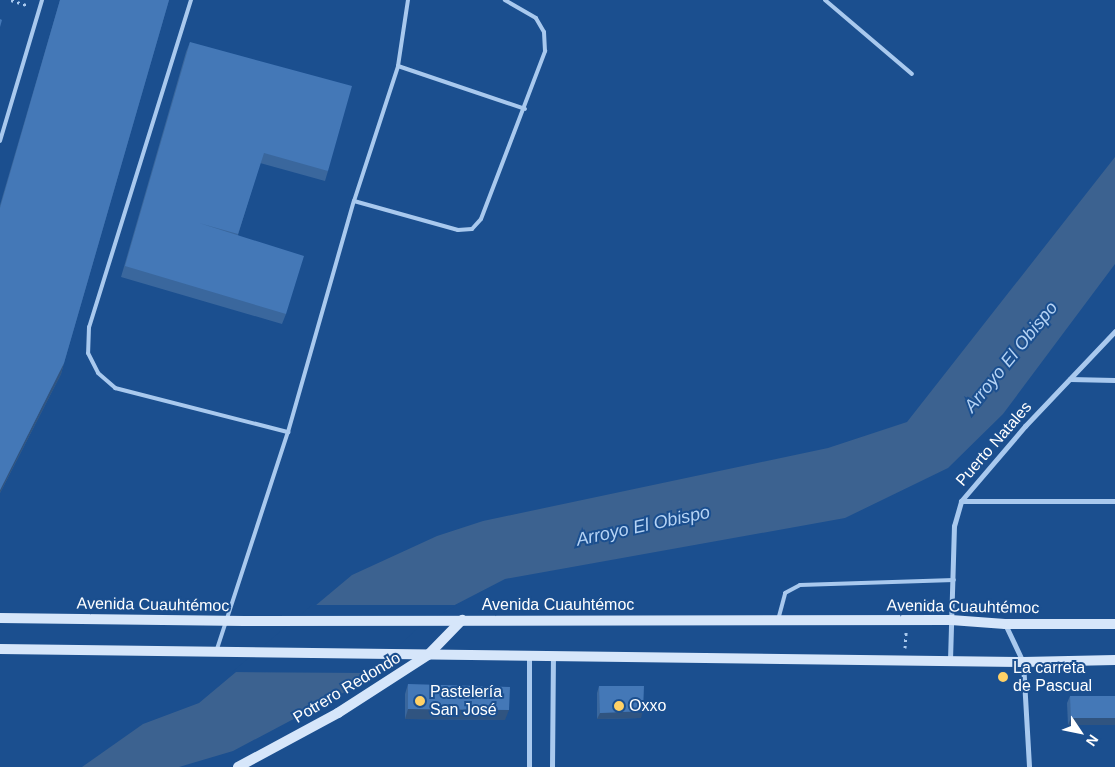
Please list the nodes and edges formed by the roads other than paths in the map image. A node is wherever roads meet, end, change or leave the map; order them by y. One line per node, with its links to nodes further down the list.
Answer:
1 (42, 0): 9 (lane)
2 (191, 0): 14 (lane)
3 (408, 0): 6 (lane)
4 (505, 0): 8 (lane)
5 (825, 0): 7 (lane)
6 (398, 66): 8 (lane); 10 (lane)
7 (912, 74)
8 (525, 109): 10 (lane)
9 (0, 141)
10 (354, 201): 14 (lane)
11 (1115, 331): 12 (street, Puerto Natales)
12 (1070, 379): 13 (street); 15 (street, Puerto Natales)
13 (1115, 380)
14 (288, 432): 19 (lane)
15 (961, 501): 16 (street); 17 (street, Puerto Natales)
16 (1115, 501)
17 (954, 580): 21 (lane); 22 (street, Puerto Natales)
18 (0, 618): 19 (main road, Avenida Cuauhtémoc)
19 (225, 620): 20 (main road, Avenida Cuauhtémoc); 26 (lane)
20 (462, 620): 21 (main road, Avenida Cuauhtémoc); 28 (main road, Potrero Redondo)
21 (778, 620): 22 (main road, Avenida Cuauhtémoc)
22 (951, 620): 23 (main road, Avenida Cuauhtémoc); 30 (street, Puerto Natales)
23 (1005, 624): 24 (main road, Avenida Cuauhtémoc); 32 (street)
24 (1115, 624)
25 (0, 649): 26 (main road)
26 (216, 652): 28 (main road)
27 (529, 655): 28 (main road); 29 (main road); 34 (street)
28 (428, 656): 33 (main road, Potrero Redondo)
29 (553, 656): 30 (main road); 35 (street)
30 (950, 660): 32 (main road)
31 (1115, 660): 32 (main road)
32 (1022, 662): 36 (street)
33 (238, 767)
34 (529, 767)
35 (552, 767)
36 (1029, 767)

